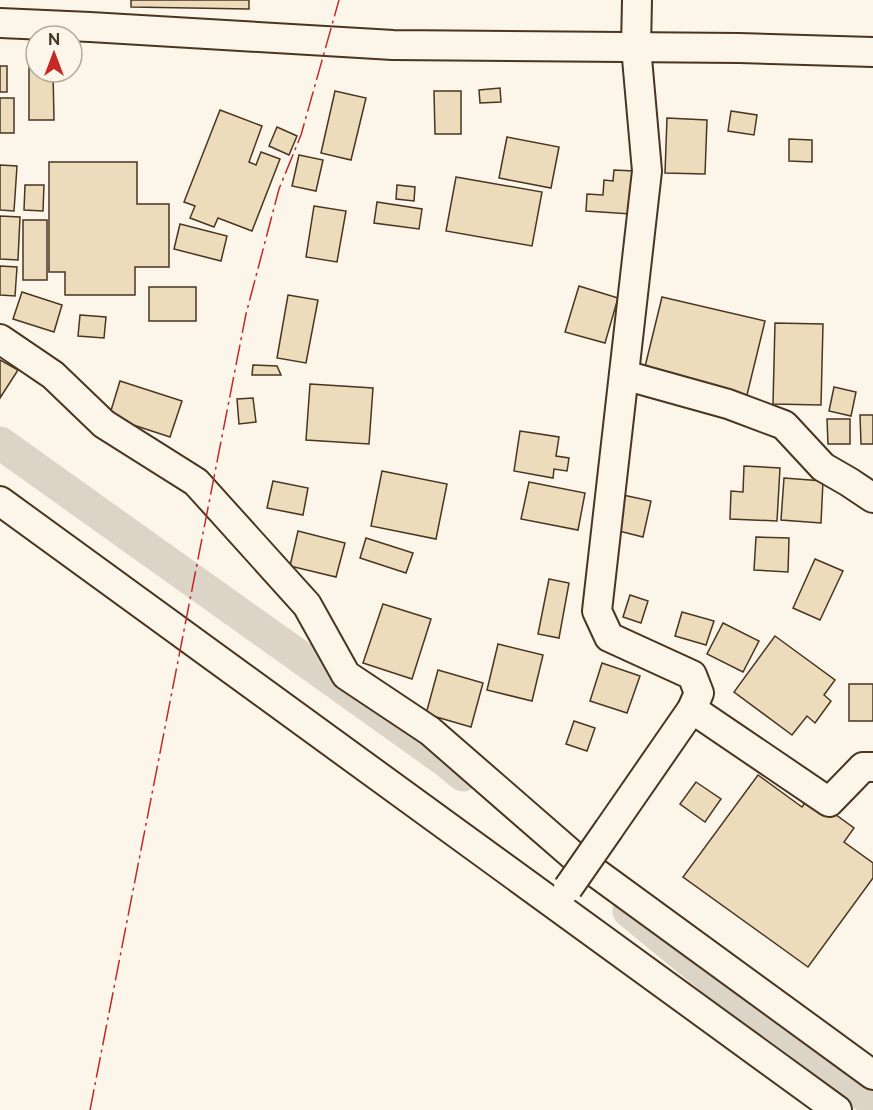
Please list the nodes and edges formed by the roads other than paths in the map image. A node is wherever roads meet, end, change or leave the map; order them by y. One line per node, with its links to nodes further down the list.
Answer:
1 (637, 0): 3 (street)
2 (0, 23): 3 (street)
3 (636, 47): 4 (street); 6 (street)
4 (873, 52)
5 (0, 339): 12 (street)
6 (624, 375): 7 (street); 9 (street)
7 (873, 498)
8 (0, 501): 11 (street)
9 (692, 709): 10 (street); 11 (street, bridge)
10 (873, 767)
11 (562, 897): 13 (street)
12 (873, 1076)
13 (837, 1110)

